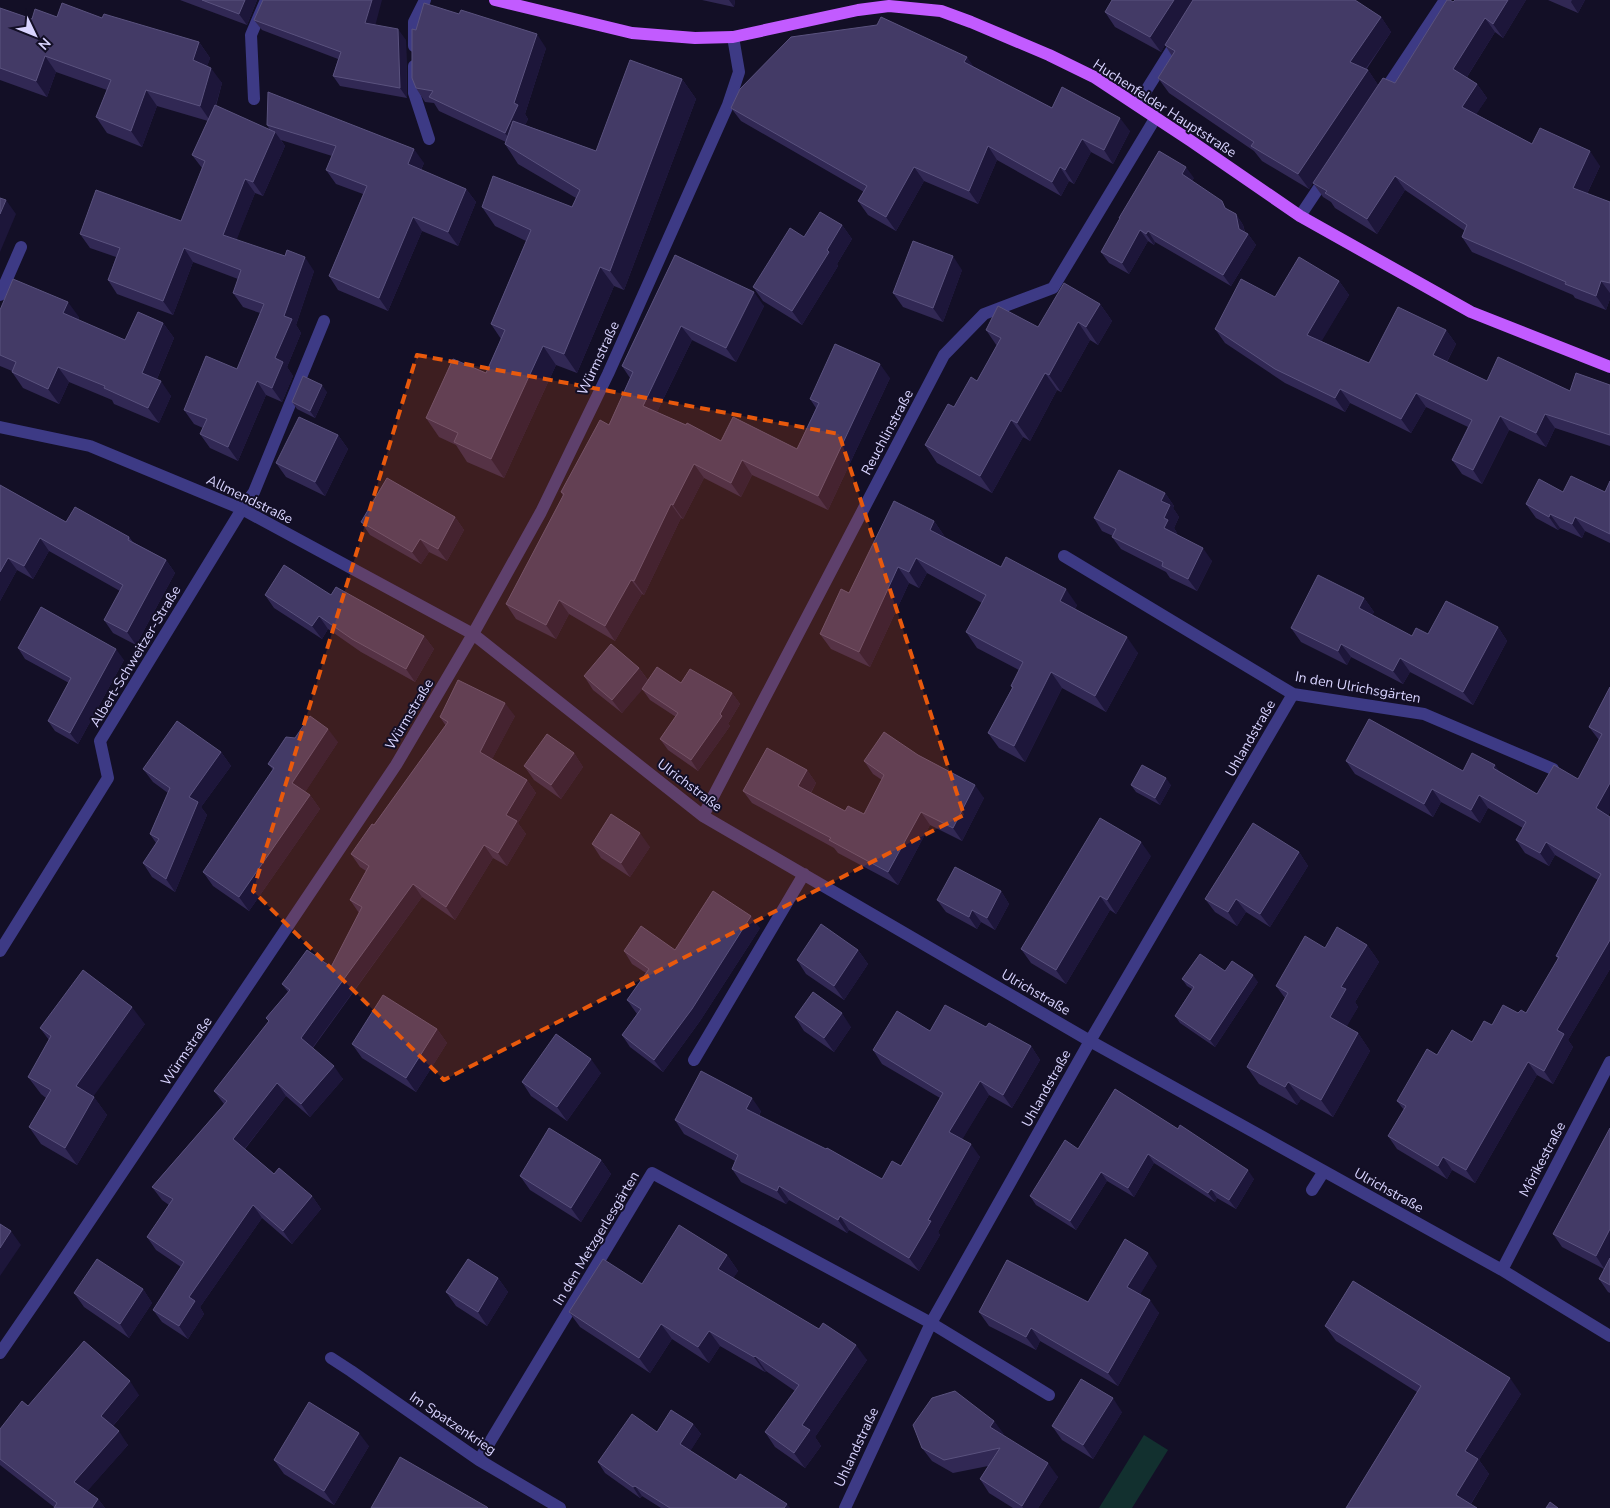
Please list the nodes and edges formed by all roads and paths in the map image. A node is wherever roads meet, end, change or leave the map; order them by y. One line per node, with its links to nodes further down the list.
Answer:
1 (266, 0): 8 (street)
2 (425, 0): 12 (street)
3 (495, 0): 7 (main road, Huchenfelder Hauptstraße)
4 (1444, 0): 9 (street)
5 (858, 5): 7 (main road, Huchenfelder Hauptstraße); 10 (main road, Huchenfelder Hauptstraße)
6 (1187, 25): 10 (street)
7 (733, 37): 22 (street, Würmstraße)
8 (254, 99)
9 (1375, 104)
10 (1137, 105): 11 (main road, Huchenfelder Hauptstraße)
11 (1156, 117): 14 (main road, Huchenfelder Hauptstraße); 25 (street, Reuchlinstraße)
12 (429, 139)
13 (1332, 168): 14 (street)
14 (1300, 216): 18 (main road, Huchenfelder Hauptstraße)
15 (21, 247): 16 (street)
16 (0, 295)
17 (324, 321): 20 (street, Albert-Schweitzer-Straße)
18 (1610, 366)
19 (0, 427): 20 (street, Allmendstraße)
20 (242, 509): 22 (street, Allmendstraße); 27 (street, Albert-Schweitzer-Straße)
21 (1064, 556): 23 (street, In den Ulrichsgärten)
22 (473, 634): 25 (street, Ulrichstraße); 36 (street, Würmstraße)
23 (1293, 694): 24 (street, In den Ulrichsgärten); 28 (street, Uhlandstraße)
24 (1553, 769)
25 (703, 816): 26 (street, Ulrichstraße)
26 (804, 874): 28 (street, Ulrichstraße); 29 (street)
27 (0, 950)
28 (1090, 1040): 31 (street, Ulrichstraße); 34 (street, Uhlandstraße)
29 (694, 1060)
30 (1610, 1062): 33 (street, Mörikestraße)
31 (1324, 1171): 32 (street); 33 (street, Ulrichstraße)
32 (1312, 1190)
33 (1502, 1270): 35 (street, Ulrichstraße)
34 (931, 1323): 38 (street); 39 (street, In den Metzgerlesgärten); 41 (street, Uhlandstraße)
35 (1610, 1336)
36 (0, 1352)
37 (330, 1358): 39 (street, Im Spatzenkrieg)
38 (1048, 1396)
39 (479, 1460): 40 (street, Im Spatzenkrieg)
40 (560, 1508)
41 (844, 1508)

